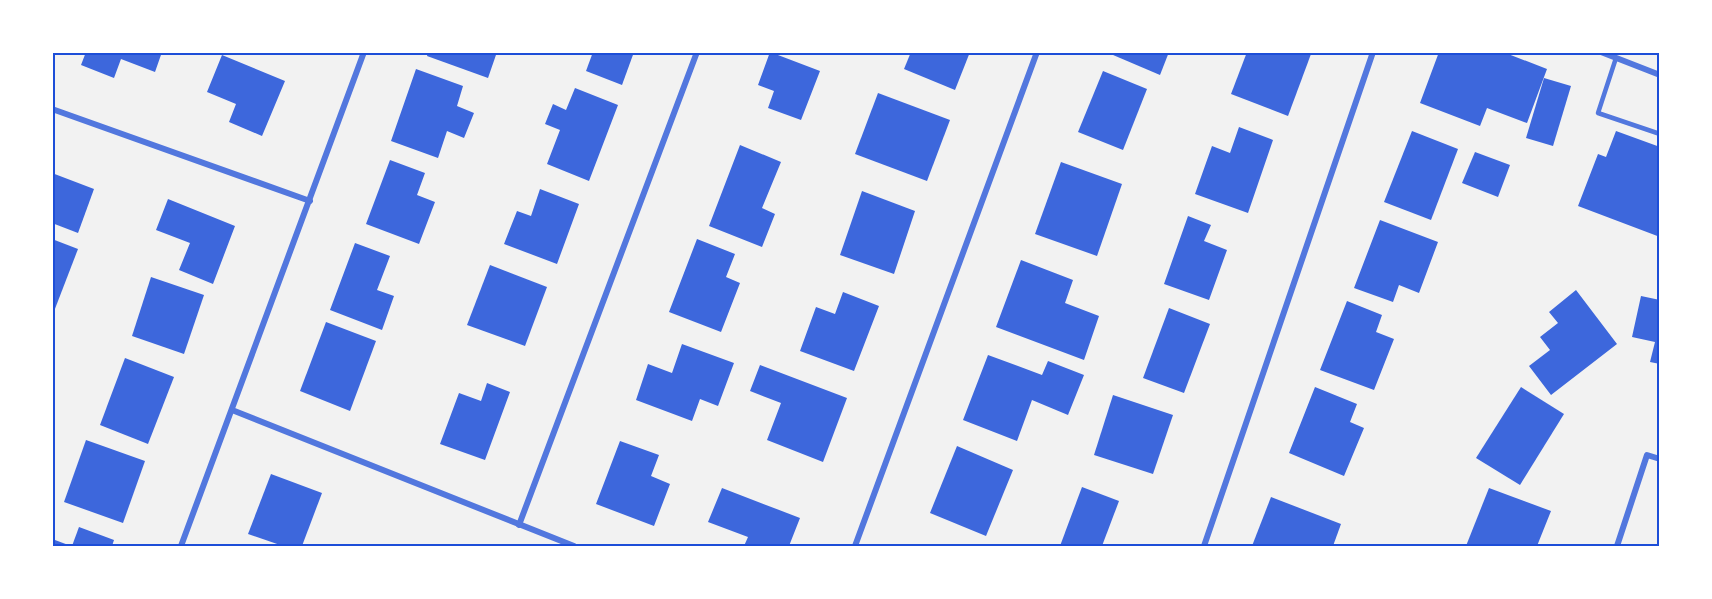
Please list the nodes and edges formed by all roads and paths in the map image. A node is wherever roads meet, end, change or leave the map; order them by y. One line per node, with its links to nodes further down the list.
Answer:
1 (364, 52): 10 (street)
2 (697, 52): 13 (street)
3 (1037, 52): 16 (street)
4 (1373, 52): 17 (street)
5 (1601, 52): 6 (street)
6 (1617, 55): 7 (street); 9 (lane)
7 (1659, 75)
8 (52, 109): 10 (street)
9 (1659, 134)
10 (310, 201): 11 (street)
11 (232, 410): 13 (street); 14 (street)
12 (1659, 459): 18 (street)
13 (519, 525): 15 (street)
14 (181, 546)
15 (574, 546)
16 (855, 546)
17 (1204, 546)
18 (1617, 546)

